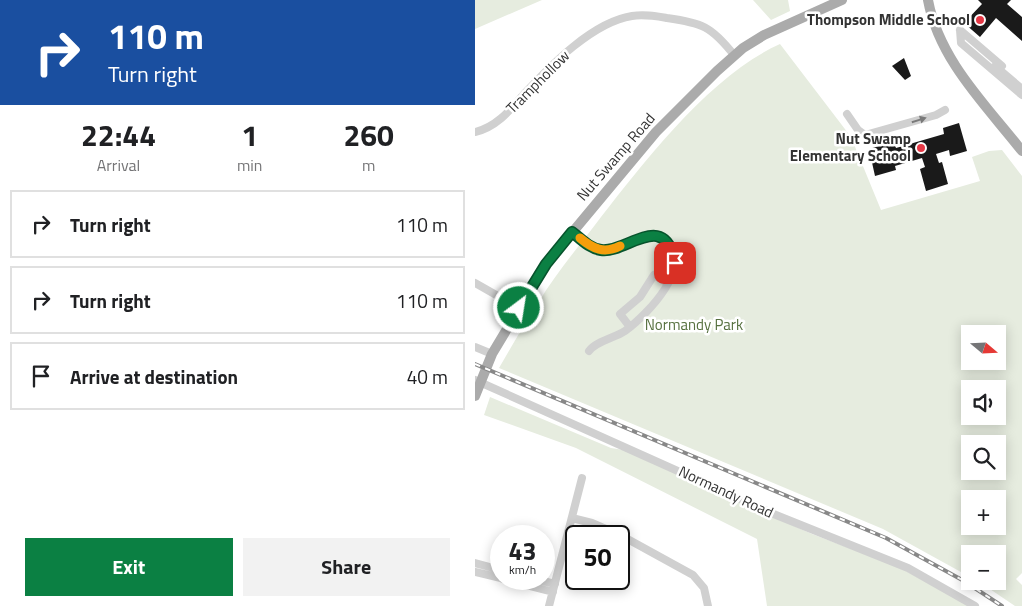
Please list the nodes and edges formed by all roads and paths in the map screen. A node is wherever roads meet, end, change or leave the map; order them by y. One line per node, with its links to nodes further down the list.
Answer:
1 (843, 0): 4 (main road, Nut Swamp Road)
2 (928, 0): 11 (main road)
3 (960, 33): 5 (street); 6 (street); 7 (street)
4 (734, 55): 10 (street, Tramphollow); 12 (main road, Nut Swamp Road)
5 (1022, 83)
6 (1022, 89)
7 (1022, 95)
8 (945, 110): 9 (street, one-way to 8)
9 (847, 114)
10 (475, 132)
11 (1022, 151)
12 (572, 232): 14 (street); 15 (main road, Nut Swamp Road)
13 (475, 283): 15 (street)
14 (668, 283): 16 (street); 16 (street)
15 (519, 308): 19 (main road, Nut Swamp Road)
16 (630, 327): 18 (street)
17 (475, 347): 19 (street)
18 (589, 351)
19 (492, 354): 20 (main road, Nut Swamp Road)
20 (477, 381): 21 (main road, Nut Swamp Road); 32 (street, Normandy Road)
21 (475, 396)
22 (582, 478): 23 (street)
23 (572, 518): 28 (street); 31 (street)
24 (475, 563): 25 (street)
25 (490, 570)
26 (475, 572): 27 (street)
27 (490, 574)
28 (555, 584)
29 (553, 590): 30 (street)
30 (549, 606)
31 (708, 606)
32 (975, 606)

